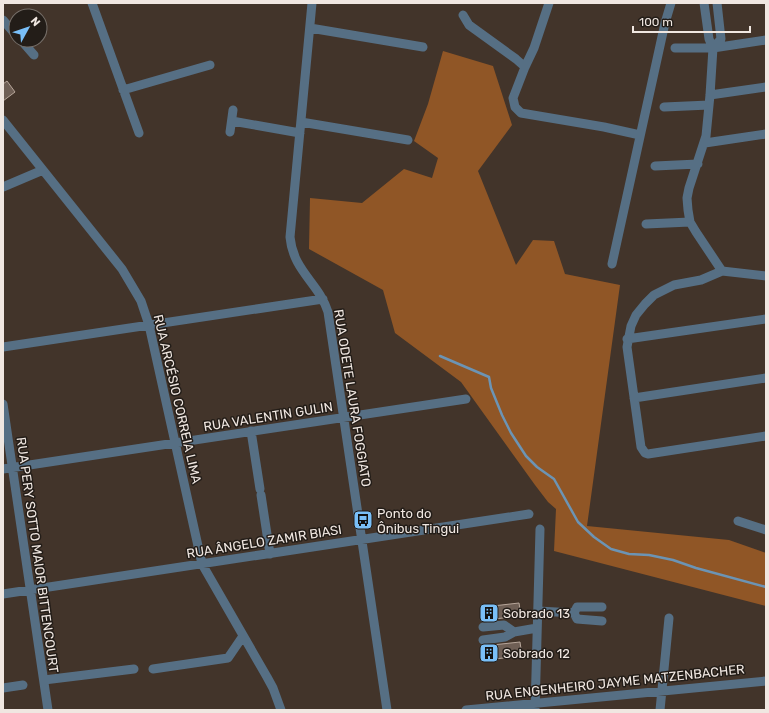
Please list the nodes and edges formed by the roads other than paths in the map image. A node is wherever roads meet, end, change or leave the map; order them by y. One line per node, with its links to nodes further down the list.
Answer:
1 (312, 3): 8 (street, RUA ODETE LAURA FOGGIATO)
2 (549, 3): 16 (street)
3 (671, 3): 30 (street)
4 (95, 4): 18 (street)
5 (705, 7): 6 (street); 13 (street)
6 (717, 7): 13 (street)
7 (463, 15): 16 (street)
8 (310, 28): 10 (street); 25 (street, RUA ODETE LAURA FOGGIATO)
9 (766, 40): 13 (street)
10 (423, 47)
11 (27, 48): 14 (street)
12 (675, 48): 13 (street)
13 (713, 48): 19 (street)
14 (34, 55)
15 (210, 65): 18 (street)
16 (525, 68): 30 (street)
17 (766, 87): 19 (street)
18 (123, 90): 27 (street)
19 (710, 95): 20 (street)
20 (709, 106): 21 (street); 32 (street)
21 (664, 107)
22 (233, 110): 24 (street)
23 (3, 120): 35 (street, RUA ARCÉSIO CORREIA LIMA)
24 (232, 121): 26 (street); 28 (street)
25 (301, 122): 28 (street, RUA ODETE LAURA FOGGIATO); 31 (street)
26 (230, 132)
27 (139, 133)
28 (300, 133): 42 (street, RUA ODETE LAURA FOGGIATO)
29 (766, 134): 32 (street)
30 (640, 135): 39 (street)
31 (408, 140)
32 (705, 143): 33 (street)
33 (698, 164): 34 (street); 37 (street)
34 (655, 166)
35 (43, 170): 36 (street); 44 (street, RUA ARCÉSIO CORREIA LIMA)
36 (3, 187)
37 (690, 222): 38 (street); 40 (street)
38 (646, 224)
39 (612, 264)
40 (722, 271): 41 (street); 45 (street)
41 (766, 276)
42 (323, 299): 44 (street); 51 (street, RUA ODETE LAURA FOGGIATO)
43 (766, 319): 45 (street)
44 (149, 325): 46 (street); 54 (street, RUA ARCÉSIO CORREIA LIMA)
45 (627, 339): 48 (street)
46 (3, 347)
47 (766, 378): 48 (street)
48 (634, 398): 53 (street)
49 (466, 399): 51 (street, RUA VALENTIN GULIN)
50 (3, 404): 55 (street, RUA PERY SOTTO MAIOR BITTENCOURT)
51 (344, 417): 52 (street, RUA VALENTIN GULIN); 60 (street, RUA ODETE LAURA FOGGIATO)
52 (251, 431): 54 (street, RUA VALENTIN GULIN); 61 (street)
53 (766, 436)
54 (176, 443): 55 (street, RUA VALENTIN GULIN); 62 (street, RUA ARCÉSIO CORREIA LIMA)
55 (8, 468): 63 (street, RUA PERY SOTTO MAIOR BITTENCOURT)
56 (529, 514): 60 (street, RUA ÂNGELO ZAMIR BIASI)
57 (738, 521): 59 (street)
58 (540, 529): 66 (street)
59 (766, 530)
60 (362, 540): 61 (street, RUA ÂNGELO ZAMIR BIASI); 85 (street, RUA ODETE LAURA FOGGIATO)
61 (270, 554): 62 (street, RUA ÂNGELO ZAMIR BIASI)
62 (202, 564): 63 (street, RUA ÂNGELO ZAMIR BIASI); 73 (street, RUA ARCÉSIO CORREIA LIMA)
63 (30, 590): 64 (street, RUA ÂNGELO ZAMIR BIASI); 77 (street, RUA PERY SOTTO MAIOR BITTENCOURT)
64 (3, 594)
65 (602, 607): 67 (street)
66 (538, 611): 67 (street); 71 (street)
67 (574, 613): 69 (street)
68 (669, 618): 81 (street)
69 (602, 621)
70 (483, 627): 72 (street)
71 (537, 628): 72 (street); 82 (street)
72 (514, 632): 74 (street)
73 (243, 636): 75 (street); 84 (street, RUA ARCÉSIO CORREIA LIMA)
74 (483, 640)
75 (153, 668)
76 (134, 669): 77 (street)
77 (44, 680): 83 (street, RUA PERY SOTTO MAIOR BITTENCOURT)
78 (766, 681): 81 (street, RUA ENGENHEIRO JAYME MATZENBACHER)
79 (22, 685): 80 (street)
80 (3, 688)
81 (662, 691): 82 (street, RUA ENGENHEIRO JAYME MATZENBACHER); 87 (street)
82 (536, 707): 86 (street, RUA ENGENHEIRO JAYME MATZENBACHER)
83 (48, 710)
84 (280, 710)
85 (387, 710)
86 (466, 710)
87 (660, 710)

